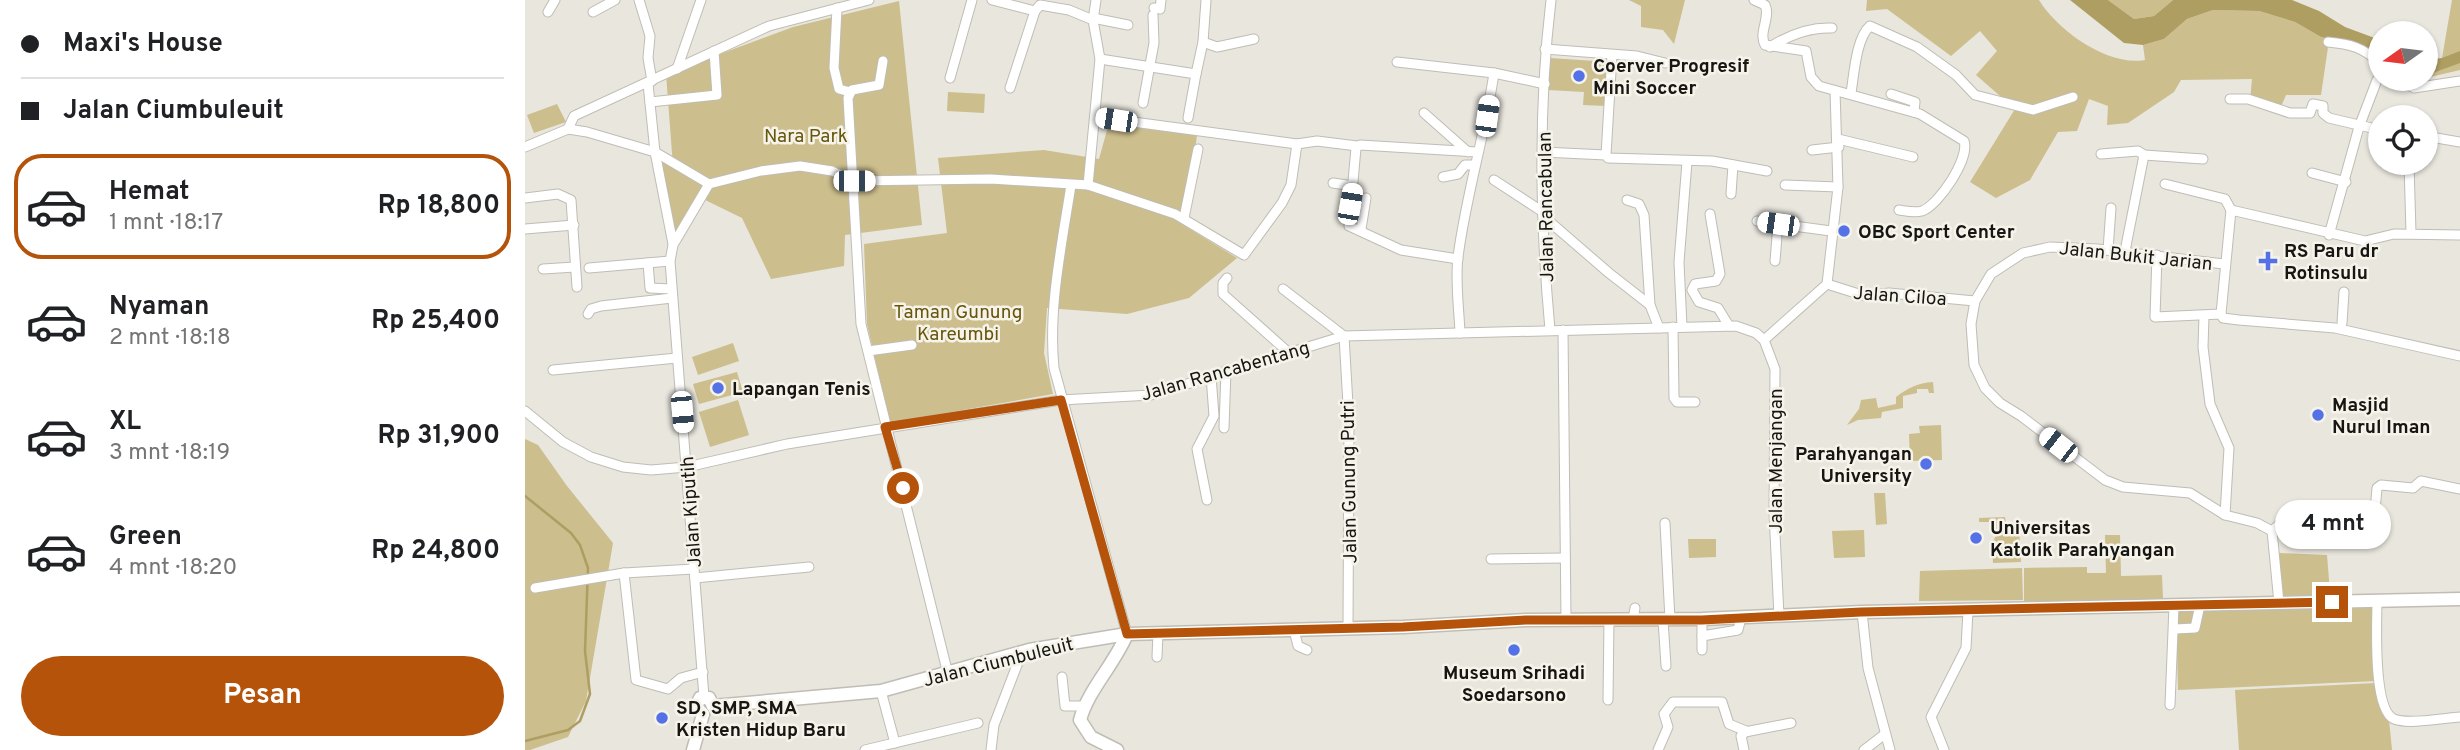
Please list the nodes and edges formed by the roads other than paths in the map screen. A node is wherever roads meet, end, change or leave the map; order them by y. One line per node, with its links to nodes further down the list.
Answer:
1 (555, 0): 15 (street)
2 (615, 0): 16 (street)
3 (639, 0): 38 (street, Jalan Kiputih)
4 (701, 0): 33 (street)
5 (869, 0): 13 (street)
6 (972, 0): 36 (street)
7 (992, 0): 14 (street)
8 (1096, 0): 17 (street)
9 (1161, 0): 32 (street)
10 (1206, 0): 21 (street)
11 (1551, 0): 24 (street, Jalan Rancabulan)
12 (1754, 0): 23 (street)
13 (837, 8): 25 (street); 44 (street)
14 (1035, 11): 17 (street); 41 (street)
15 (548, 12)
16 (593, 12)
17 (1093, 19): 18 (street); 28 (street)
18 (1128, 25)
19 (1832, 28): 23 (street)
20 (1254, 39): 21 (street)
21 (1203, 42): 35 (street)
22 (2327, 42): 26 (street)
23 (1770, 47): 42 (street)
24 (1545, 49): 27 (street); 39 (street, Jalan Rancabulan)
25 (715, 51): 33 (street); 49 (street)
26 (2368, 53)
27 (1612, 55): 31 (street); 71 (street)
28 (1100, 59): 32 (street); 53 (street)
29 (883, 61): 44 (street)
30 (1397, 62): 34 (street)
31 (1665, 63)
32 (1150, 66): 35 (street); 50 (street)
33 (677, 69): 38 (street)
34 (1494, 73): 39 (street); 68 (street)
35 (1196, 74): 54 (street)
36 (950, 78)
37 (2460, 81): 40 (street)
38 (650, 82): 49 (street, Jalan Kiputih); 58 (street)
39 (1545, 84): 69 (street, Jalan Rancabulan)
40 (2438, 84)
41 (1010, 88)
42 (1835, 90): 45 (street); 61 (street)
43 (2373, 91): 56 (street)
44 (850, 92): 83 (street)
45 (1851, 93): 47 (street); 52 (street)
46 (1891, 93): 52 (street)
47 (2073, 97)
48 (2230, 99): 56 (street)
49 (650, 102): 67 (street, Jalan Kiputih)
50 (1143, 103)
51 (1424, 113): 68 (street)
52 (1917, 113): 55 (street); 98 (street)
53 (1096, 117): 62 (street); 89 (street)
54 (1188, 118)
55 (1913, 125)
56 (2359, 127): 57 (street); 84 (street)
57 (2368, 128)
58 (568, 129): 64 (street); 67 (street)
59 (2438, 138): 60 (street)
60 (2460, 142)
61 (1839, 143): 66 (street); 73 (street); 92 (street)
62 (1297, 144): 63 (street); 102 (street)
63 (1357, 146): 68 (street); 91 (street)
64 (525, 147)
65 (1198, 149): 102 (street)
66 (1812, 150)
67 (655, 152): 86 (street); 112 (street, Jalan Kiputih)
68 (1473, 152): 76 (street)
69 (1543, 152): 71 (street); 100 (street, Jalan Rancabulan)
70 (2101, 154): 72 (street)
71 (1606, 155): 75 (street)
72 (2144, 155): 74 (street); 114 (street)
73 (1913, 157)
74 (2203, 159)
75 (1687, 162): 77 (street); 137 (street)
76 (1473, 165): 81 (street); 116 (street)
77 (1733, 165): 78 (street); 93 (street)
78 (1767, 171)
79 (2312, 173): 84 (street)
80 (2409, 175): 109 (street)
81 (1443, 177)
82 (1494, 180): 100 (street)
83 (854, 181): 86 (street); 88 (street); 145 (street)
84 (2346, 182): 110 (street)
85 (1333, 183): 91 (street)
86 (709, 184): 112 (street, Jalan Kiputih)
87 (2165, 184): 99 (street)
88 (1071, 185): 89 (street); 152 (street)
89 (1088, 185): 102 (street)
90 (1785, 185): 92 (street)
91 (1353, 186): 107 (street)
92 (1838, 187): 108 (street)
93 (1731, 194)
94 (525, 198): 105 (street)
95 (1366, 198): 107 (street)
96 (1627, 200): 131 (street)
97 (2111, 208): 113 (street)
98 (1899, 210)
99 (2231, 210): 110 (street); 120 (street)
100 (1543, 214): 131 (street); 139 (street, Jalan Rancabulan)
101 (1710, 214): 136 (street)
102 (1184, 218)
103 (1757, 221): 104 (street)
104 (1778, 224): 108 (street); 118 (street)
105 (574, 225): 106 (street); 121 (street)
106 (525, 229)
107 (1361, 229): 116 (street)
108 (1831, 231): 125 (street)
109 (2411, 233): 110 (street); 111 (street)
110 (2329, 234)
111 (2460, 234)
112 (673, 245): 117 (street, Jalan Kiputih)
113 (2108, 250): 114 (street, Jalan Bukit Jarian); 130 (street, Jalan Bukit Jarian)
114 (2125, 251): 115 (street, Jalan Bukit Jarian)
115 (2157, 255): 120 (street, Jalan Bukit Jarian); 134 (street)
116 (1458, 259): 141 (street)
117 (670, 261): 119 (street); 129 (street, Jalan Kiputih)
118 (1775, 261)
119 (648, 263): 122 (street); 129 (street)
120 (2224, 264): 133 (street)
121 (575, 267): 123 (street); 126 (street)
122 (589, 268)
123 (544, 269)
124 (1227, 278): 146 (street)
125 (1827, 284): 130 (street, Jalan Ciloa); 143 (street)
126 (577, 287)
127 (1283, 289): 142 (street)
128 (2344, 292): 135 (street)
129 (672, 294): 132 (street); 148 (street, Jalan Kiputih)
130 (1975, 301): 160 (street, Jalan Bukit Jarian)
131 (1650, 305): 138 (street)
132 (588, 314)
133 (2221, 314): 134 (street); 147 (street)
134 (2204, 316): 160 (street)
135 (2342, 323)
136 (1732, 326): 137 (street, Jalan Rancabentang); 143 (street)
137 (1678, 327): 138 (street, Jalan Rancabentang); 153 (street)
138 (1659, 328): 140 (street, Jalan Rancabentang)
139 (1550, 330): 140 (street, Jalan Rancabentang); 141 (street, Jalan Rancabentang)
140 (1563, 330): 163 (street)
141 (1460, 332): 142 (street, Jalan Rancabentang)
142 (1343, 336): 146 (street, Jalan Rancabentang); 182 (street, Jalan Gunung Putri)
143 (1764, 340): 176 (street, Jalan Menjangan)
144 (912, 345): 145 (street)
145 (868, 351): 155 (street)
146 (1289, 352): 150 (street, Jalan Rancabentang)
147 (2460, 356)
148 (677, 358): 149 (street); 157 (street, Jalan Kiputih)
149 (553, 370)
150 (1226, 370): 151 (street, Jalan Rancabentang); 156 (street)
151 (1211, 376): 152 (street, Jalan Rancabentang); 159 (street)
152 (1061, 400): 155 (street, Jalan Rancabentang); 186 (street)
153 (1695, 402)
154 (525, 411): 157 (street, Jalan Rancabentang)
155 (885, 427): 157 (street, Jalan Rancabentang); 194 (street)
156 (1224, 428)
157 (687, 467): 167 (street, Jalan Kiputih)
158 (2460, 489): 162 (street)
159 (1207, 500)
160 (2225, 515): 162 (street, Jalan Bukit Jarian)
161 (1665, 523): 180 (street)
162 (2272, 531): 171 (street)
163 (1565, 558): 164 (street); 178 (street)
164 (1491, 559)
165 (809, 567): 167 (street)
166 (624, 573): 167 (street); 168 (street); 193 (street)
167 (694, 573): 193 (street, Jalan Kiputih)
168 (535, 588)
169 (2460, 599): 170 (main road, Jalan Ciumbuleuit)
170 (2377, 601): 171 (main road, Jalan Ciumbuleuit); 201 (street)
171 (2279, 603): 173 (main road, Jalan Ciumbuleuit)
172 (2174, 606): 173 (main road, Jalan Ciumbuleuit); 174 (main road, Jalan Ciumbuleuit); 183 (street)
173 (2200, 606): 183 (street)
174 (1968, 611): 175 (main road, Jalan Ciumbuleuit); 215 (street)
175 (1861, 612): 176 (main road, Jalan Ciumbuleuit); 205 (street)
176 (1779, 616): 177 (main road, Jalan Ciumbuleuit)
177 (1741, 618): 181 (main road, Jalan Ciumbuleuit); 187 (street)
178 (1566, 620): 179 (main road, Jalan Ciumbuleuit); 182 (main road, Jalan Ciumbuleuit)
179 (1609, 620): 180 (main road, Jalan Ciumbuleuit); 197 (street)
180 (1667, 620): 181 (main road, Jalan Ciumbuleuit); 192 (street)
181 (1702, 620): 187 (street)
182 (1348, 629): 184 (main road, Jalan Ciumbuleuit)
183 (2175, 629): 199 (street)
184 (1294, 630): 185 (main road, Jalan Ciumbuleuit); 188 (street)
185 (1158, 633): 186 (main road, Jalan Ciumbuleuit); 191 (street)
186 (1127, 634): 190 (main road, Jalan Ciumbuleuit); 200 (main road)
187 (1702, 636): 189 (street)
188 (1307, 650)
189 (1702, 650)
190 (1022, 652): 194 (main road, Jalan Ciumbuleuit); 209 (street)
191 (1157, 657)
192 (1665, 666)
193 (703, 672): 198 (street, Jalan Kiputih)
194 (948, 674): 196 (main road, Jalan Ciumbuleuit)
195 (1062, 677): 200 (street)
196 (880, 691): 198 (main road, Jalan Ciumbuleuit); 206 (street)
197 (1608, 700)
198 (708, 701): 207 (main road)
199 (2170, 705)
200 (1084, 706): 210 (main road)
201 (2460, 717)
202 (978, 723): 206 (street)
203 (1791, 723): 204 (street)
204 (1746, 731): 211 (street); 212 (street)
205 (1885, 734): 213 (street); 214 (street)
206 (895, 743): 208 (street)
207 (693, 750)
208 (865, 750)
209 (991, 750)
210 (1117, 750)
211 (1658, 750)
212 (1744, 750)
213 (1864, 750)
214 (1890, 750)
215 (1944, 750)

